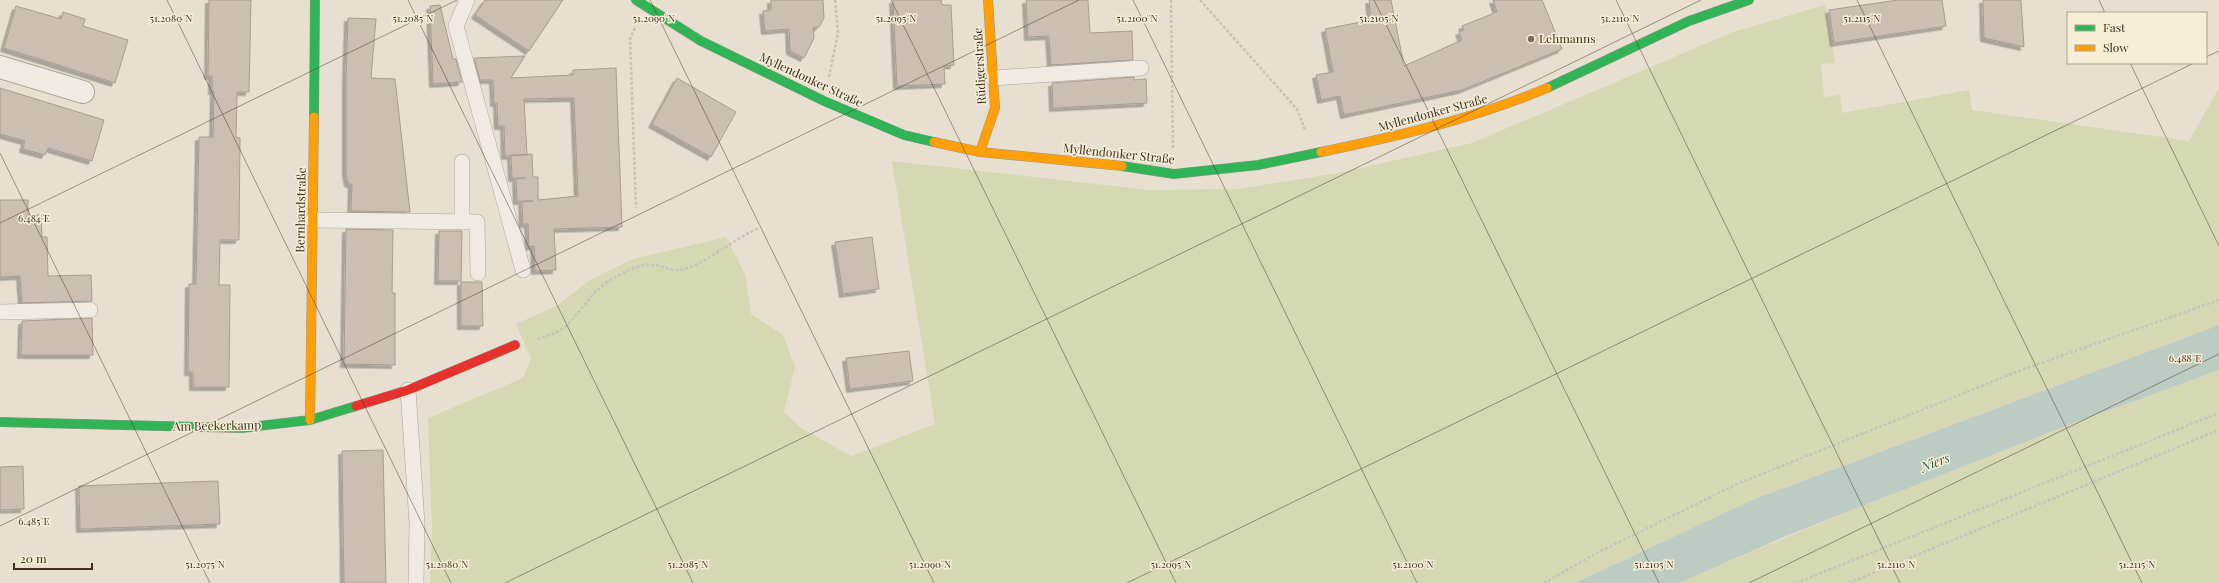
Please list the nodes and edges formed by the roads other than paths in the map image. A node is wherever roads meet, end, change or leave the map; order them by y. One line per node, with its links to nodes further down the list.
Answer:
1 (315, 0): 13 (street, Bernhardstraße)
2 (467, 0): 15 (lane)
3 (636, 0): 11 (street, Myllendonker Straße)
4 (988, 0): 9 (street, Rüdigerstraße)
5 (1748, 0): 6 (street, Myllendonker Straße)
6 (1715, 5): 11 (street, Myllendonker Straße)
7 (0, 67): 10 (street)
8 (1141, 68): 9 (lane)
9 (993, 78): 11 (street, Rüdigerstraße)
10 (83, 92)
11 (980, 152)
12 (462, 162): 14 (lane)
13 (313, 220): 14 (lane); 21 (street, Bernhardstraße)
14 (462, 222): 16 (lane)
15 (523, 270)
16 (478, 273)
17 (90, 310): 18 (lane)
18 (0, 312)
19 (515, 345): 20 (street, Am Beekerkamp)
20 (408, 390): 21 (street, Am Beekerkamp); 23 (lane)
21 (310, 420): 22 (street, Am Beekerkamp)
22 (0, 422)
23 (416, 583)

